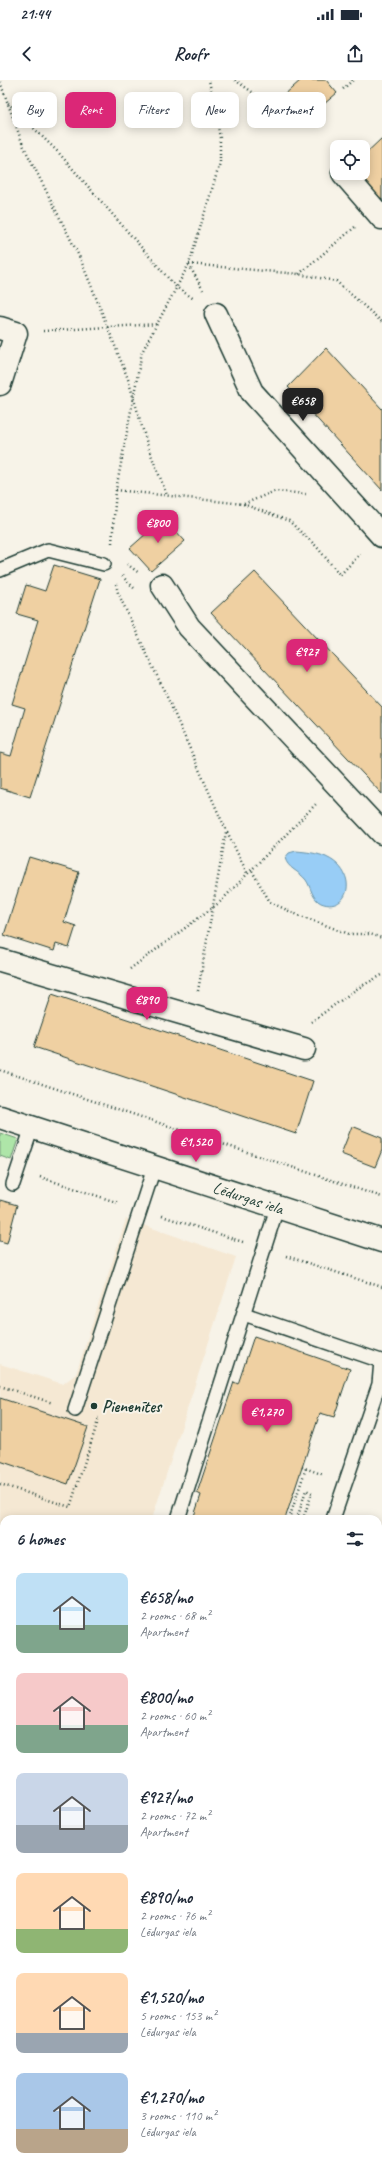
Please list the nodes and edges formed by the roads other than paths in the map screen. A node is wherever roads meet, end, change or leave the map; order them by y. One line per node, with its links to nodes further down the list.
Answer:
1 (349, 180): 2 (street)
2 (379, 214)
3 (216, 314): 6 (street)
4 (8, 331): 5 (street)
5 (0, 384)
6 (381, 535)
7 (104, 564): 8 (lane)
8 (0, 570)
9 (162, 584): 10 (street)
10 (382, 833)
11 (0, 960): 12 (street)
12 (299, 1048)
13 (0, 1117): 14 (street, Lēdurgas iela)
14 (32, 1127): 15 (street, Lēdurgas iela); 16 (lane)
15 (154, 1168): 17 (street, Lēdurgas iela); 21 (lane)
16 (13, 1184)
17 (277, 1208): 18 (street, Lēdurgas iela); 19 (lane)
18 (382, 1241)
19 (244, 1314): 20 (lane); 22 (lane)
20 (382, 1359): 23 (lane)
21 (75, 1410)
22 (179, 1515)
23 (334, 1515)

